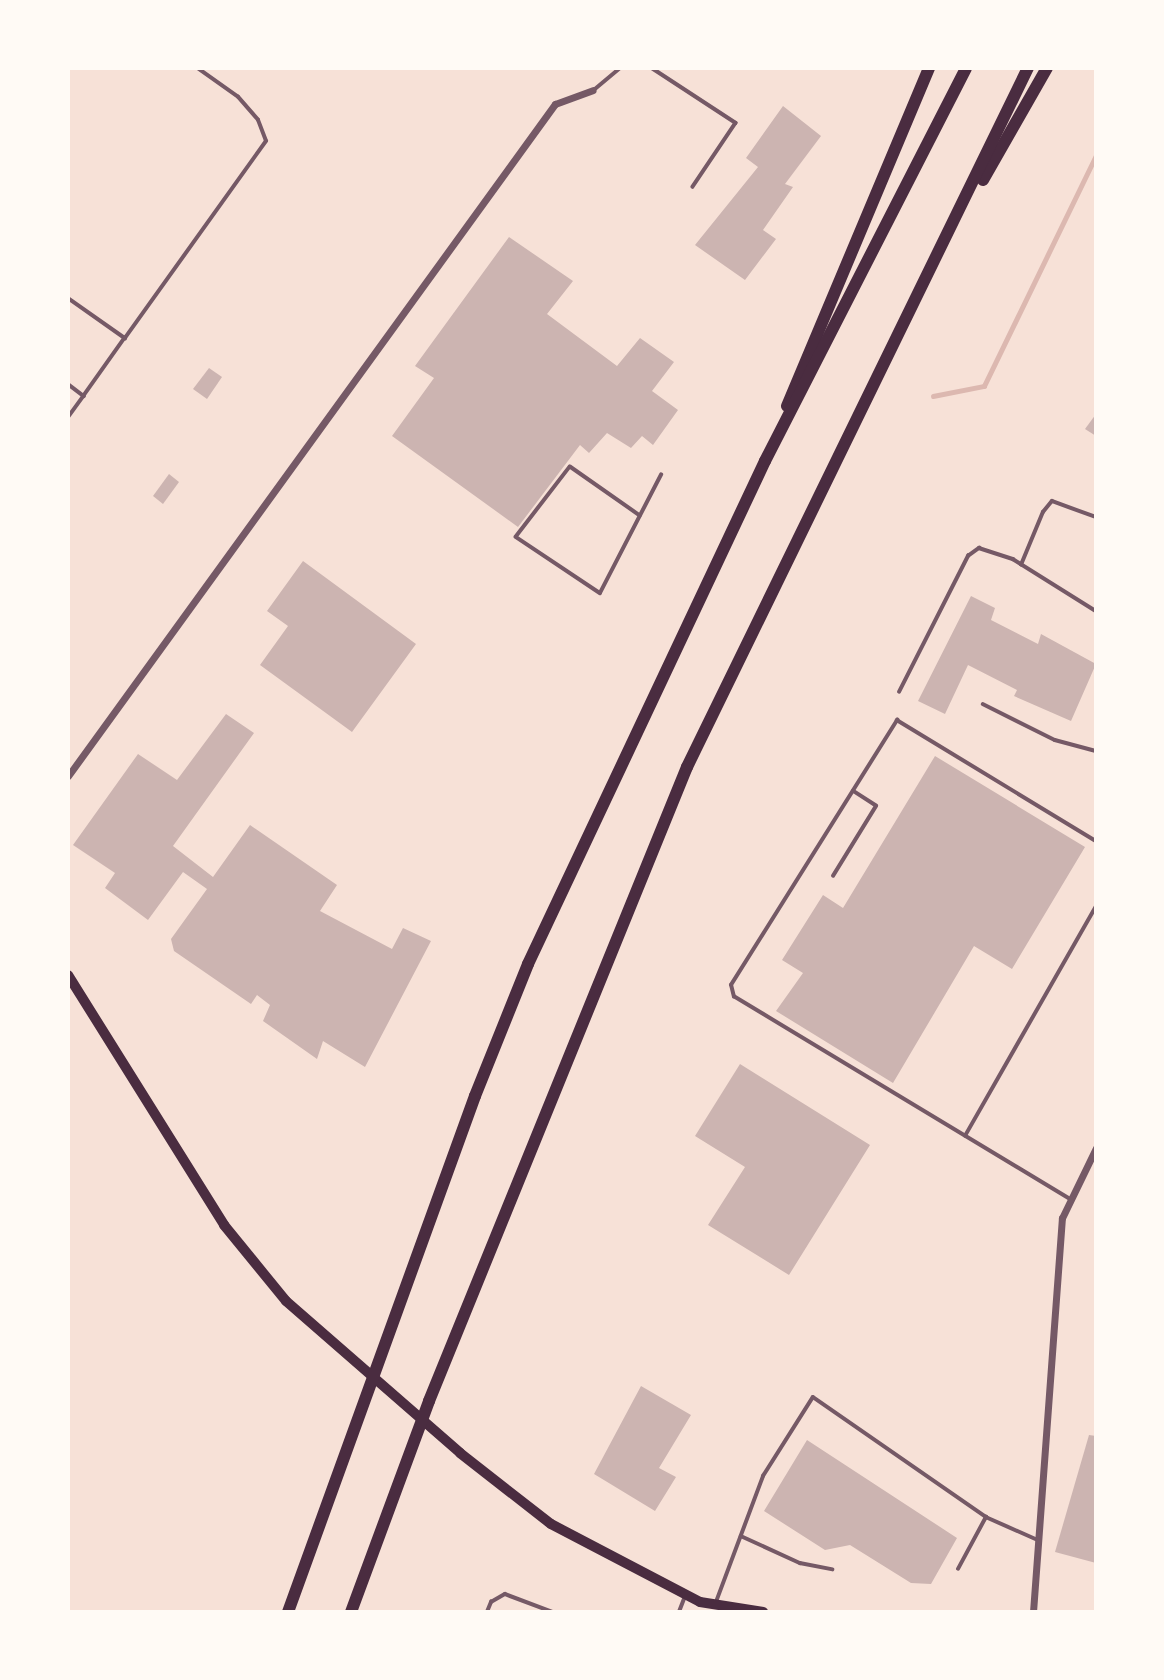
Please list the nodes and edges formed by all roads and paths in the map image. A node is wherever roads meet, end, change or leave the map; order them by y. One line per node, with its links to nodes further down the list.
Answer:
1 (197, 68): 12 (lane)
2 (620, 68): 8 (lane)
3 (652, 68): 9 (lane)
4 (929, 68): 16 (highway)
5 (966, 68): 16 (highway)
6 (1028, 68): 10 (highway)
7 (1047, 68): 10 (highway)
8 (593, 90): 25 (street)
9 (693, 187)
10 (953, 227): 42 (highway)
11 (68, 298): 12 (lane)
12 (125, 338): 14 (lane)
13 (68, 384): 14 (lane)
14 (84, 396): 15 (lane)
15 (68, 418)
16 (765, 461): 41 (highway)
17 (661, 475): 18 (lane)
18 (640, 516): 18 (lane)
19 (1096, 517): 20 (lane)
20 (1021, 565): 21 (lane); 22 (lane)
21 (1096, 611)
22 (899, 692)
23 (983, 704): 24 (lane)
24 (1096, 751)
25 (68, 776)
26 (853, 791): 27 (lane); 28 (lane); 31 (lane)
27 (1096, 841)
28 (833, 876)
29 (1096, 906): 31 (lane)
30 (68, 975): 39 (main road)
31 (965, 1136): 33 (lane)
32 (1096, 1148): 33 (street)
33 (1071, 1200): 36 (street)
34 (986, 1517): 35 (lane); 36 (lane); 38 (lane)
35 (741, 1536): 37 (lane); 40 (lane)
36 (1038, 1540): 47 (street)
37 (832, 1569)
38 (958, 1569)
39 (685, 1594): 40 (main road); 45 (lane)
40 (715, 1604): 46 (main road)
41 (288, 1612)
42 (351, 1612)
43 (487, 1612): 44 (lane)
44 (553, 1612)
45 (679, 1612)
46 (763, 1612)
47 (1033, 1612)

